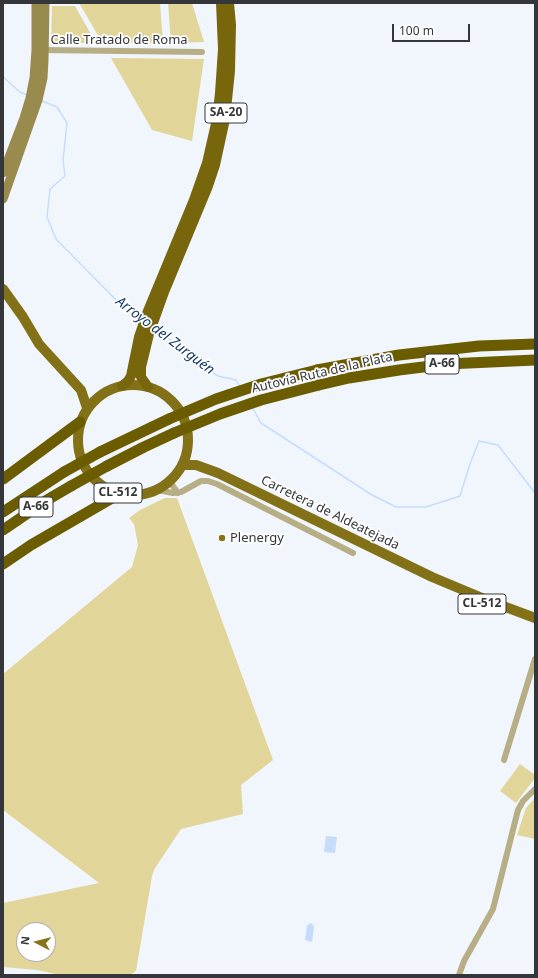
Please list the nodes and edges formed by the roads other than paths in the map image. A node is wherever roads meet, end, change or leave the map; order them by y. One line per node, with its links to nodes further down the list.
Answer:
1 (36, 3): 5 (main road)
2 (45, 3): 5 (main road)
3 (221, 3): 10 (highway, SA-20)
4 (228, 3): 10 (highway, SA-20)
5 (40, 50): 6 (street, Calle Tratado de Roma); 7 (main road)
6 (202, 52)
7 (28, 119): 8 (main road); 9 (main road)
8 (3, 173)
9 (3, 199)
10 (190, 221): 13 (highway, SA-20)
11 (3, 289): 12 (main road)
12 (6, 297): 18 (main road)
13 (145, 332): 16 (highway, SA-20); 17 (highway, SA-20)
14 (535, 344): 30 (highway, Autovía Ruta de la Plata / A-66, bridge)
15 (535, 360): 31 (highway, Autovía Ruta de la Plata / A-66, bridge)
16 (122, 386): 17 (main road, CL-512); 19 (main road, CL-512)
17 (148, 387): 22 (main road, CL-512)
18 (81, 390): 19 (main road); 20 (main road)
19 (99, 396): 20 (main road, CL-512)
20 (88, 408): 21 (main road, CL-512)
21 (80, 422): 25 (highway); 29 (main road, CL-512)
22 (187, 450): 23 (main road, CL-512); 24 (main road, Carretera de Aldeatejada / CL-512)
23 (182, 465): 24 (main road, Carretera de Aldeatejada / CL-512); 26 (main road, CL-512)
24 (218, 473): 34 (main road, Carretera de Aldeatejada / CL-512)
25 (3, 479)
26 (170, 482): 27 (main road, CL-512); 28 (street)
27 (157, 490): 28 (street); 29 (main road, CL-512)
28 (178, 493): 32 (street)
29 (119, 494): 33 (highway)
30 (3, 512)
31 (3, 530)
32 (353, 553)
33 (3, 564)
34 (432, 577): 35 (main road, CL-512); 36 (main road, CL-512)
35 (535, 618)
36 (535, 624)
37 (535, 659): 38 (street)
38 (504, 760)
39 (535, 789): 40 (street)
40 (459, 975)

